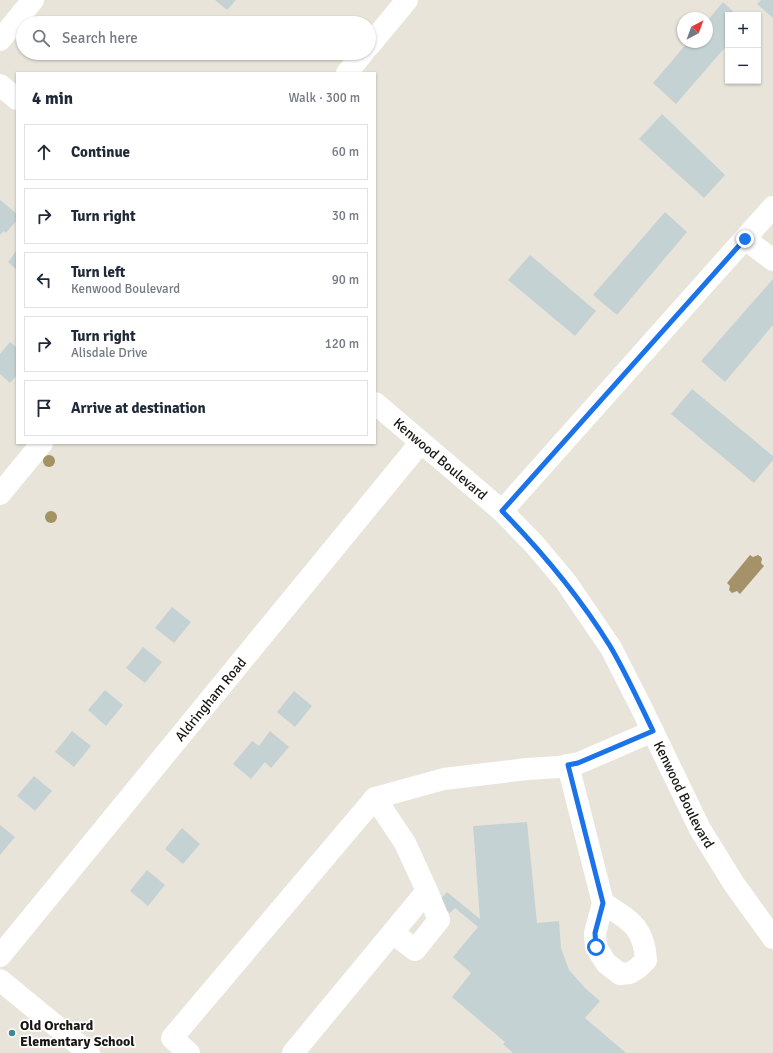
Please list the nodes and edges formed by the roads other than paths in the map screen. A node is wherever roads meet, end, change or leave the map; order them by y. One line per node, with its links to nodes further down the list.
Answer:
1 (33, 0): 3 (street)
2 (407, 0): 5 (street)
3 (20, 16)
4 (16, 21): 6 (street)
5 (376, 38)
6 (0, 40)
7 (357, 60): 8 (street)
8 (348, 72)
9 (0, 85): 10 (street)
10 (16, 98)
11 (773, 207): 12 (street)
12 (745, 239): 13 (street); 18 (street)
13 (773, 260)
14 (376, 404): 15 (street, Kenwood Boulevard)
15 (421, 442): 18 (street, Kenwood Boulevard); 24 (street, Aldringham Road)
16 (41, 444): 17 (street)
17 (0, 494)
18 (502, 511): 19 (street, Kenwood Boulevard)
19 (653, 731): 20 (street); 23 (street, Kenwood Boulevard)
20 (568, 765): 21 (street); 22 (street)
21 (375, 798): 27 (street); 28 (street)
22 (603, 903)
23 (773, 938)
24 (0, 956)
25 (0, 980): 26 (street)
26 (83, 1051)
27 (189, 1053)
28 (293, 1053)

